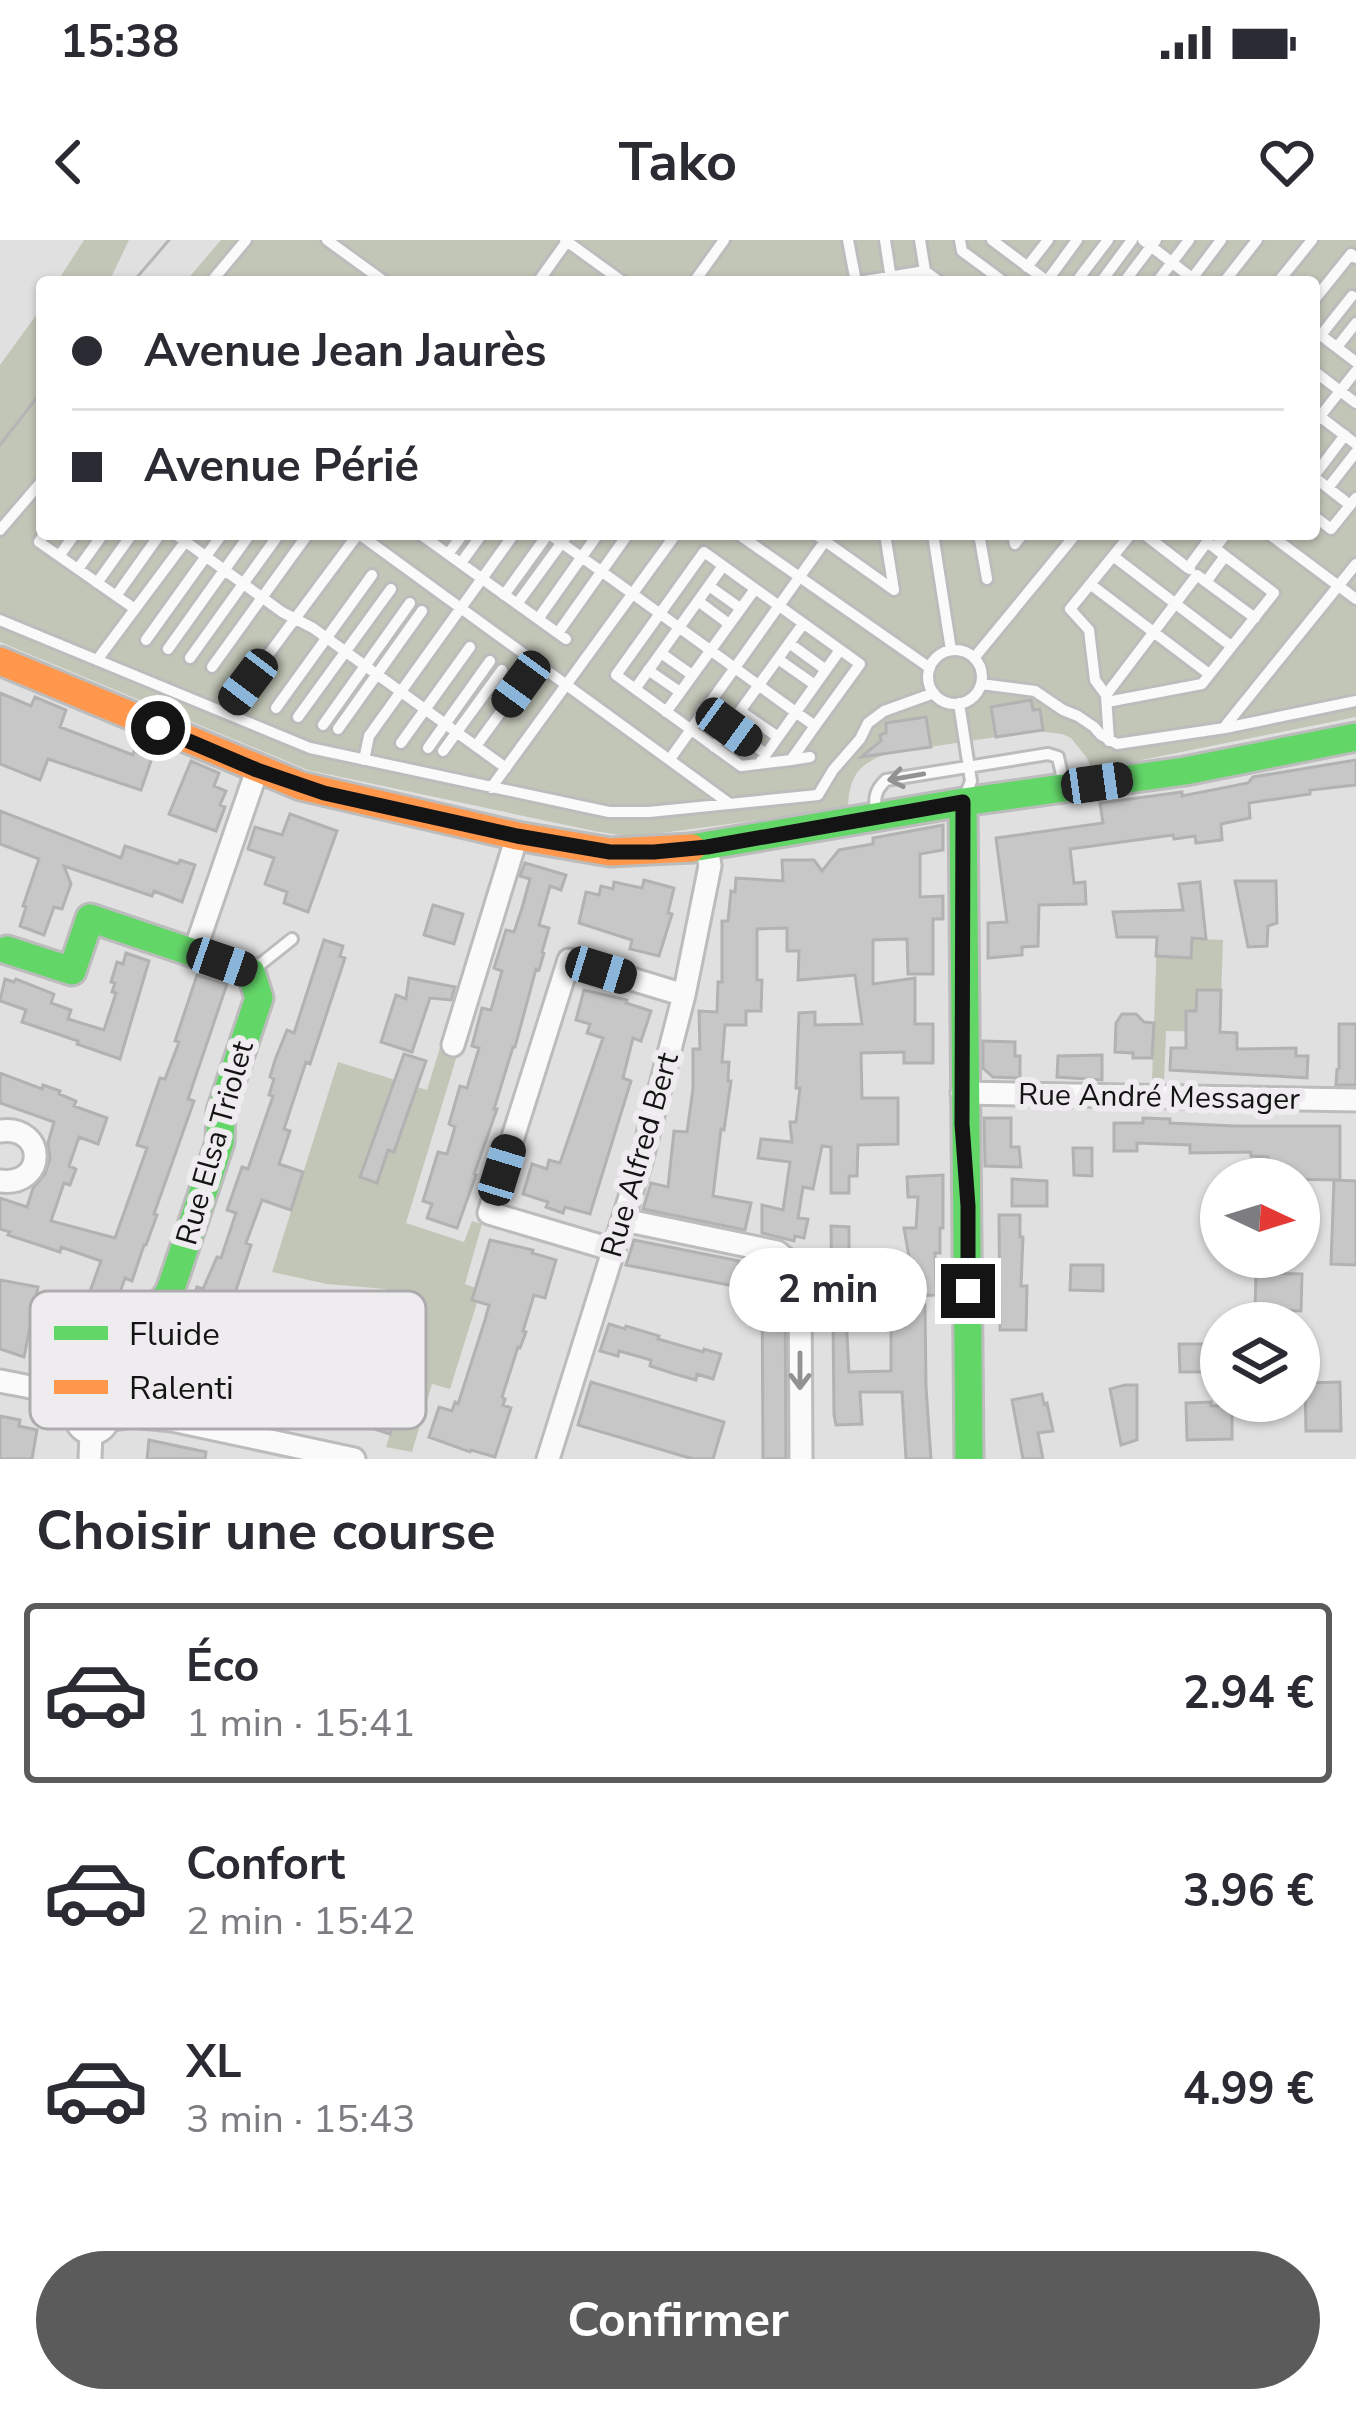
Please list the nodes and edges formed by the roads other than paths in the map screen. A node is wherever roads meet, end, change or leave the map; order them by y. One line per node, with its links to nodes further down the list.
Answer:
1 (246, 240): 25 (lane)
2 (327, 240): 26 (lane)
3 (567, 240): 27 (lane); 28 (lane)
4 (724, 240): 29 (lane)
5 (848, 240): 30 (lane)
6 (885, 240): 31 (lane)
7 (920, 240): 24 (lane)
8 (960, 240): 34 (lane)
9 (992, 240): 20 (lane)
10 (1017, 240): 20 (lane)
11 (1048, 240): 23 (lane)
12 (1078, 240): 36 (lane)
13 (1108, 240): 37 (lane)
14 (1132, 240): 38 (lane)
15 (1189, 240): 22 (lane)
16 (1221, 240): 42 (lane)
17 (1257, 240): 43 (lane)
18 (1312, 240): 44 (lane)
19 (1150, 242): 22 (lane); 39 (lane)
20 (1008, 252): 23 (lane)
21 (1356, 258): 45 (lane)
22 (1172, 263): 40 (lane); 41 (lane)
23 (1028, 267): 35 (lane)
24 (925, 271): 32 (lane); 33 (lane)
25 (216, 276)
26 (377, 276)
27 (542, 276)
28 (615, 276)
29 (698, 276)
30 (857, 276)
31 (891, 276)
32 (904, 276)
33 (932, 276)
34 (996, 276)
35 (1039, 276)
36 (1051, 276)
37 (1081, 276)
38 (1105, 276)
39 (1128, 276)
40 (1162, 276)
41 (1187, 276)
42 (1196, 276)
43 (1229, 276)
44 (1283, 276)
45 (1331, 279): 46 (lane); 47 (lane)
46 (1320, 293)
47 (1354, 297): 49 (lane)
48 (1356, 323): 51 (lane)
49 (1320, 330)
50 (1320, 334): 51 (lane)
51 (1337, 347): 52 (lane)
52 (1356, 362)
53 (1356, 371): 55 (lane)
54 (1320, 375): 55 (lane)
55 (1340, 391): 56 (lane); 57 (lane)
56 (1356, 403)
57 (1320, 413)
58 (1320, 419): 59 (lane)
59 (1345, 435): 60 (lane); 61 (lane)
60 (1356, 448): 64 (lane)
61 (1320, 468)
62 (1320, 481): 64 (lane)
63 (36, 488): 67 (lane)
64 (1328, 488): 65 (lane)
65 (1353, 502): 66 (lane)
66 (1320, 521)
67 (0, 530)
68 (40, 540): 103 (lane)
69 (71, 540): 103 (lane)
70 (100, 540): 110 (lane)
71 (128, 540): 118 (lane)
72 (156, 540): 127 (lane)
73 (182, 540): 137 (lane)
74 (187, 540): 104 (lane)
75 (218, 540): 104 (lane)
76 (246, 540): 111 (lane)
77 (275, 540): 119 (lane)
78 (304, 540): 128 (lane)
79 (354, 540): 141 (lane)
80 (366, 540): 135 (lane)
81 (431, 540): 102 (lane)
82 (458, 540): 102 (lane)
83 (478, 540): 107 (lane)
84 (510, 540): 115 (lane)
85 (544, 540): 126 (lane)
86 (563, 540): 132 (lane)
87 (566, 540): 106 (lane)
88 (594, 540): 106 (lane)
89 (624, 540): 112 (lane)
90 (672, 540): 125 (lane)
91 (747, 540): 116 (lane)
92 (821, 540): 116 (lane)
93 (828, 540): 94 (lane)
94 (886, 540)
95 (934, 540): 156 (lane)
96 (981, 540): 117 (lane)
97 (1071, 540): 160 (lane)
98 (1126, 540): 105 (lane)
99 (1152, 540): 114 (lane)
100 (1277, 540): 122 (lane)
101 (1211, 545): 114 (lane); 114 (lane); 140 (lane)
102 (448, 554): 107 (lane)
103 (59, 556): 110 (lane)
104 (206, 556): 111 (lane); 149 (lane)
105 (1113, 556): 120 (lane); 133 (lane)
106 (581, 557): 112 (lane); 142 (lane)
107 (461, 563): 115 (lane)
108 (1356, 564): 122 (lane)
109 (723, 566): 121 (lane); 124 (lane); 139 (lane)
110 (78, 569): 118 (lane)
111 (224, 570): 119 (lane); 153 (lane)
112 (601, 572): 125 (lane); 142 (lane)
113 (372, 575): 148 (lane)
114 (1197, 575): 133 (lane); 140 (lane)
115 (482, 578): 126 (lane); 135 (lane)
116 (801, 578): 134 (lane); 168 (lane)
117 (987, 580)
118 (97, 583): 127 (lane)
119 (244, 584): 128 (lane); 159 (lane)
120 (1090, 584): 147 (lane); 184 (lane)
121 (709, 586): 130 (lane); 136 (lane)
122 (1339, 586): 129 (lane); 198 (lane)
123 (391, 589): 157 (lane)
124 (754, 589): 134 (lane); 136 (lane)
125 (632, 594): 139 (lane); 176 (lane)
126 (504, 595): 132 (lane)
127 (116, 596): 137 (lane)
128 (262, 598): 141 (lane); 166 (lane)
129 (1356, 599)
130 (698, 601): 144 (lane); 146 (lane)
131 (410, 603): 165 (lane)
132 (517, 604): 142 (lane)
133 (1175, 604): 147 (lane); 151 (lane)
134 (780, 607): 145 (lane); 167 (lane)
135 (461, 608): 176 (lane); 181 (lane)
136 (740, 608): 144 (lane)
137 (135, 609): 162 (lane)
138 (422, 611): 172 (lane)
139 (660, 614): 146 (lane); 180 (lane)
140 (1255, 618): 151 (lane)
141 (295, 619): 148 (lane); 192 (lane)
142 (538, 619)
143 (0, 620): 162 (lane)
144 (729, 624): 154 (lane)
145 (803, 624): 150 (lane); 155 (lane)
146 (679, 628): 154 (lane); 158 (lane)
147 (1154, 632): 173 (lane); 184 (lane)
148 (326, 638): 157 (lane); 187 (lane)
149 (146, 640)
150 (789, 644): 161 (lane); 171 (lane)
151 (1232, 646): 173 (lane)
152 (470, 647): 188 (lane)
153 (168, 649)
154 (710, 650): 167 (lane); 174 (lane)
155 (840, 650): 171 (lane); 196 (lane)
156 (951, 650): 160 (lane); 168 (lane)
157 (346, 652): 165 (lane); 193 (lane)
158 (661, 653): 170 (lane); 174 (lane)
159 (190, 658)
160 (974, 658): 177 (lane)
161 (778, 659): 178 (lane); 179 (lane)
162 (97, 660): 192 (lane)
163 (0, 661): 217 (street)
164 (490, 662): 194 (lane)
165 (365, 666): 172 (lane); 195 (lane)
166 (212, 668)
167 (735, 668): 178 (lane); 200 (lane)
168 (930, 668): 183 (lane)
169 (502, 670): 201 (lane)
170 (649, 670): 180 (lane); 182 (lane)
171 (826, 670): 179 (lane)
172 (377, 674): 181 (lane); 199 (lane)
173 (1209, 674): 184 (lane)
174 (692, 675): 182 (lane)
175 (521, 684): 206 (lane)
176 (566, 684): 213 (lane); 216 (lane)
177 (981, 684): 186 (lane); 204 (lane)
178 (759, 685): 189 (lane); 191 (lane)
179 (815, 685): 191 (lane)
180 (634, 689): 190 (lane)
181 (401, 692): 188 (lane); 212 (lane)
182 (680, 692): 190 (lane)
183 (934, 693): 186 (lane); 221 (lane)
184 (1106, 699): 204 (lane)
185 (1356, 700): 198 (lane)
186 (959, 703): 215 (lane)
187 (276, 708)
188 (425, 709): 194 (lane); 205 (lane)
189 (740, 711): 197 (lane); 202 (lane)
190 (666, 712): 200 (lane)
191 (796, 712): 196 (lane); 202 (lane)
192 (225, 713): 212 (lane)
193 (298, 717)
194 (446, 724): 201 (lane); 208 (lane)
195 (322, 725)
196 (815, 725): 214 (lane)
197 (729, 727): 207 (lane); 211 (lane)
198 (1225, 728): 204 (lane)
199 (338, 729)
200 (691, 730): 207 (lane); 213 (lane)
201 (457, 732): 206 (lane); 209 (lane)
202 (778, 737): 211 (lane)
203 (1356, 737): 218 (street)
204 (1108, 741)
205 (401, 743)
206 (476, 746): 216 (lane)
207 (714, 747): 211 (lane)
208 (428, 748)
209 (443, 751)
210 (811, 758): 214 (lane)
211 (762, 759): 214 (lane)
212 (364, 760): 219 (lane)
213 (670, 760): 221 (lane)
214 (791, 760)
215 (968, 767): 218 (lane); 220 (lane); 222 (lane, one-way to 222)
216 (506, 768): 219 (lane)
217 (257, 770): 223 (street); 227 (street)
218 (1065, 787): 220 (street)
219 (491, 788): 221 (lane)
220 (963, 802): 222 (street); 231 (street)
221 (730, 804)
222 (877, 818): 224 (street)
223 (517, 836): 224 (street); 230 (street)
224 (707, 847): 229 (street, Rue Alfred Bert)
225 (292, 939): 228 (lane)
226 (7, 950): 227 (street)
227 (194, 953): 228 (street)
228 (251, 972): 237 (street, Rue Elsa Triolet)
229 (683, 995): 235 (street, Rue Alfred Bert); 236 (street)
230 (453, 1045)
231 (962, 1093): 232 (street, Rue André Messager); 246 (street)
232 (1356, 1100)
233 (0, 1131): 234 (street)
234 (0, 1181)
235 (624, 1220): 236 (street, Rue Alfred Bert); 245 (street, one-way to 245)
236 (614, 1250): 244 (street, Rue Alfred Bert)
237 (170, 1291)
238 (0, 1381): 239 (street)
239 (30, 1388)
240 (93, 1429): 242 (street)
241 (214, 1429): 243 (street)
242 (90, 1459)
243 (354, 1459)
244 (548, 1459)
245 (801, 1459)
246 (969, 1459)

